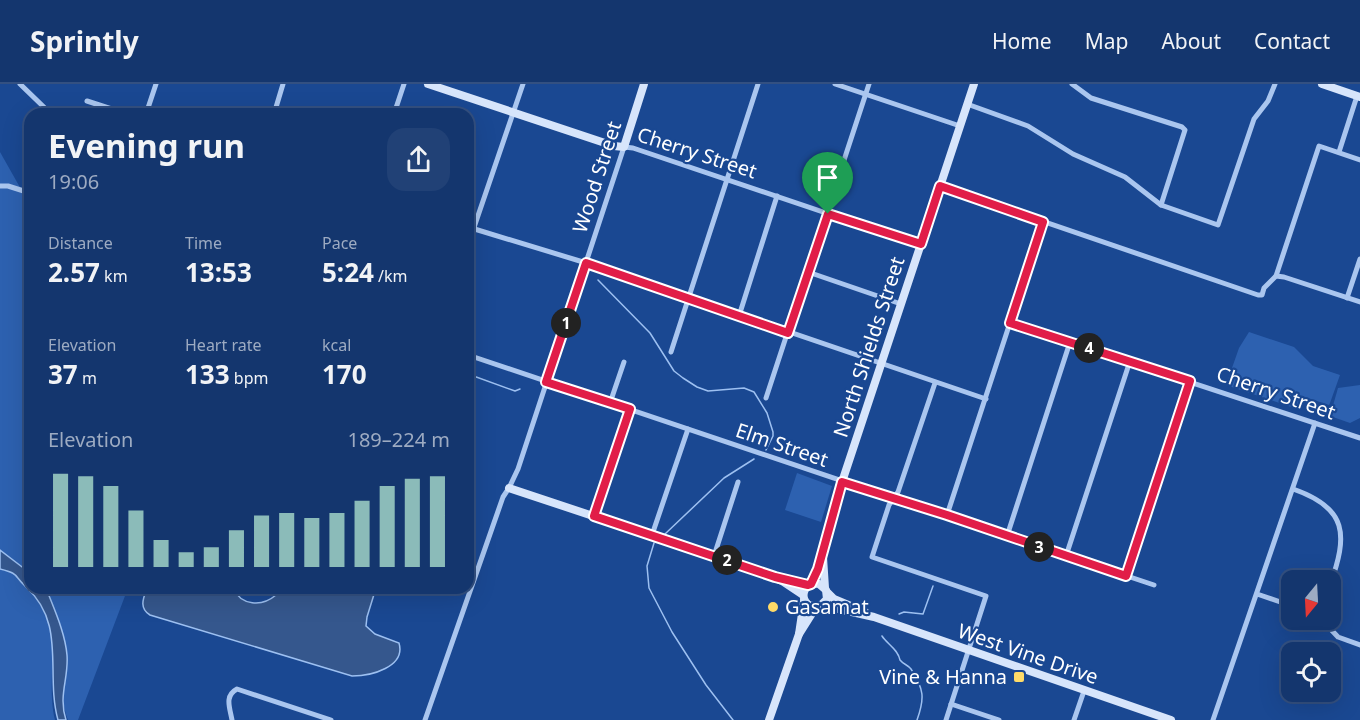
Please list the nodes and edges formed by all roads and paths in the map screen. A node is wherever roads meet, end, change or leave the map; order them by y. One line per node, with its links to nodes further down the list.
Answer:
1 (20, 84): 20 (street)
2 (156, 84): 22 (street)
3 (284, 84): 23 (street)
4 (404, 84): 24 (street)
5 (428, 84): 25 (street, Cherry Street)
6 (523, 84): 25 (street)
7 (644, 84): 27 (street, Wood Street)
8 (759, 84): 30 (street)
9 (835, 84): 16 (street)
10 (869, 84): 16 (street)
11 (974, 84): 19 (street, North Shields Street)
12 (1072, 84): 35 (street)
13 (1275, 84): 35 (street)
14 (1322, 84): 15 (street)
15 (1349, 89): 17 (street)
16 (866, 94): 26 (street); 36 (street)
17 (1359, 97): 28 (street)
18 (87, 101): 21 (street)
19 (967, 104): 26 (street, North Shields Street); 35 (street)
20 (45, 108)
21 (109, 108)
22 (148, 108)
23 (276, 108)
24 (396, 108)
25 (513, 112): 27 (street, Cherry Street); 37 (street)
26 (960, 126): 32 (street, North Shields Street)
27 (624, 147): 30 (street, Cherry Street); 42 (street, Wood Street)
28 (1339, 152): 29 (street); 44 (street)
29 (1360, 160)
30 (727, 179): 34 (street, Cherry Street); 46 (street)
31 (0, 186): 33 (street)
32 (940, 186): 38 (street); 40 (street, North Shields Street)
33 (24, 191)
34 (777, 196): 36 (street, Cherry Street); 49 (street)
35 (1161, 205)
36 (828, 214): 40 (street, Cherry Street); 43 (street)
37 (474, 220)
38 (1043, 222): 44 (street); 50 (street)
39 (474, 229): 42 (street)
40 (921, 244): 48 (street, North Shields Street)
41 (1360, 259): 45 (street)
42 (586, 263): 46 (street); 59 (street, Wood Street)
43 (808, 272): 48 (street); 51 (street)
44 (1276, 276): 45 (street)
45 (1347, 298): 47 (street)
46 (688, 299): 49 (street); 53 (street)
47 (1360, 302)
48 (901, 304): 57 (street, North Shields Street)
49 (739, 316): 51 (street)
50 (1010, 323): 52 (street, Cherry Street); 62 (street)
51 (788, 333): 57 (street); 61 (street)
52 (1070, 342): 56 (street, Cherry Street); 76 (street)
53 (671, 352)
54 (474, 357): 59 (street, Elm Street)
55 (624, 362): 63 (street)
56 (1130, 362): 58 (street, Cherry Street); 79 (street)
57 (881, 364): 60 (street); 69 (street, North Shields Street)
58 (1190, 381): 65 (street, Cherry Street); 81 (street)
59 (546, 382): 63 (street, Elm Street); 70 (street, Wood Street)
60 (935, 383): 62 (street); 72 (street)
61 (766, 399)
62 (986, 399): 73 (street)
63 (610, 403): 64 (street, Elm Street)
64 (630, 409): 66 (street, Elm Street); 74 (street)
65 (1315, 423): 67 (street, Cherry Street); 71 (street)
66 (688, 429): 69 (street, Elm Street); 75 (street)
67 (1360, 438)
68 (738, 482): 78 (street)
69 (842, 482): 72 (street, Elm Street); 77 (street, North Shields Street)
70 (510, 488): 74 (street); 83 (street, Wood Street)
71 (1293, 489): 80 (street); 88 (street)
72 (894, 498): 73 (street, Elm Street); 96 (street)
73 (947, 515): 76 (street, Elm Street)
74 (594, 516): 75 (street)
75 (652, 535): 78 (street)
76 (1006, 536): 79 (street, Elm Street)
77 (822, 554): 84 (street, North Shields Street); 86 (street, North Shields Street)
78 (714, 556): 82 (street)
79 (1066, 556): 81 (street, Elm Street)
80 (1335, 570)
81 (1126, 576): 85 (street, Elm Street)
82 (775, 577): 84 (street); 89 (street)
83 (474, 579)
84 (810, 584): 86 (street); 89 (street)
85 (1154, 585)
86 (826, 590): 91 (street); 92 (street, West Vine Drive)
87 (469, 594): 101 (street, Wood Street)
88 (1257, 594): 90 (street); 107 (street)
89 (804, 598): 91 (street); 94 (street)
90 (1281, 602)
91 (819, 606): 92 (street, West Vine Drive); 94 (street)
92 (874, 617): 96 (street, West Vine Drive)
93 (1331, 630): 95 (street)
94 (799, 634): 102 (street)
95 (1360, 645)
96 (968, 651): 97 (street, West Vine Drive); 98 (street)
97 (1084, 691): 105 (street); 106 (street, West Vine Drive)
98 (951, 704): 103 (street); 104 (street)
99 (232, 720): 100 (street)
100 (331, 720)
101 (425, 720)
102 (769, 720)
103 (946, 720)
104 (999, 720)
105 (1074, 720)
106 (1171, 720)
107 (1213, 720)

